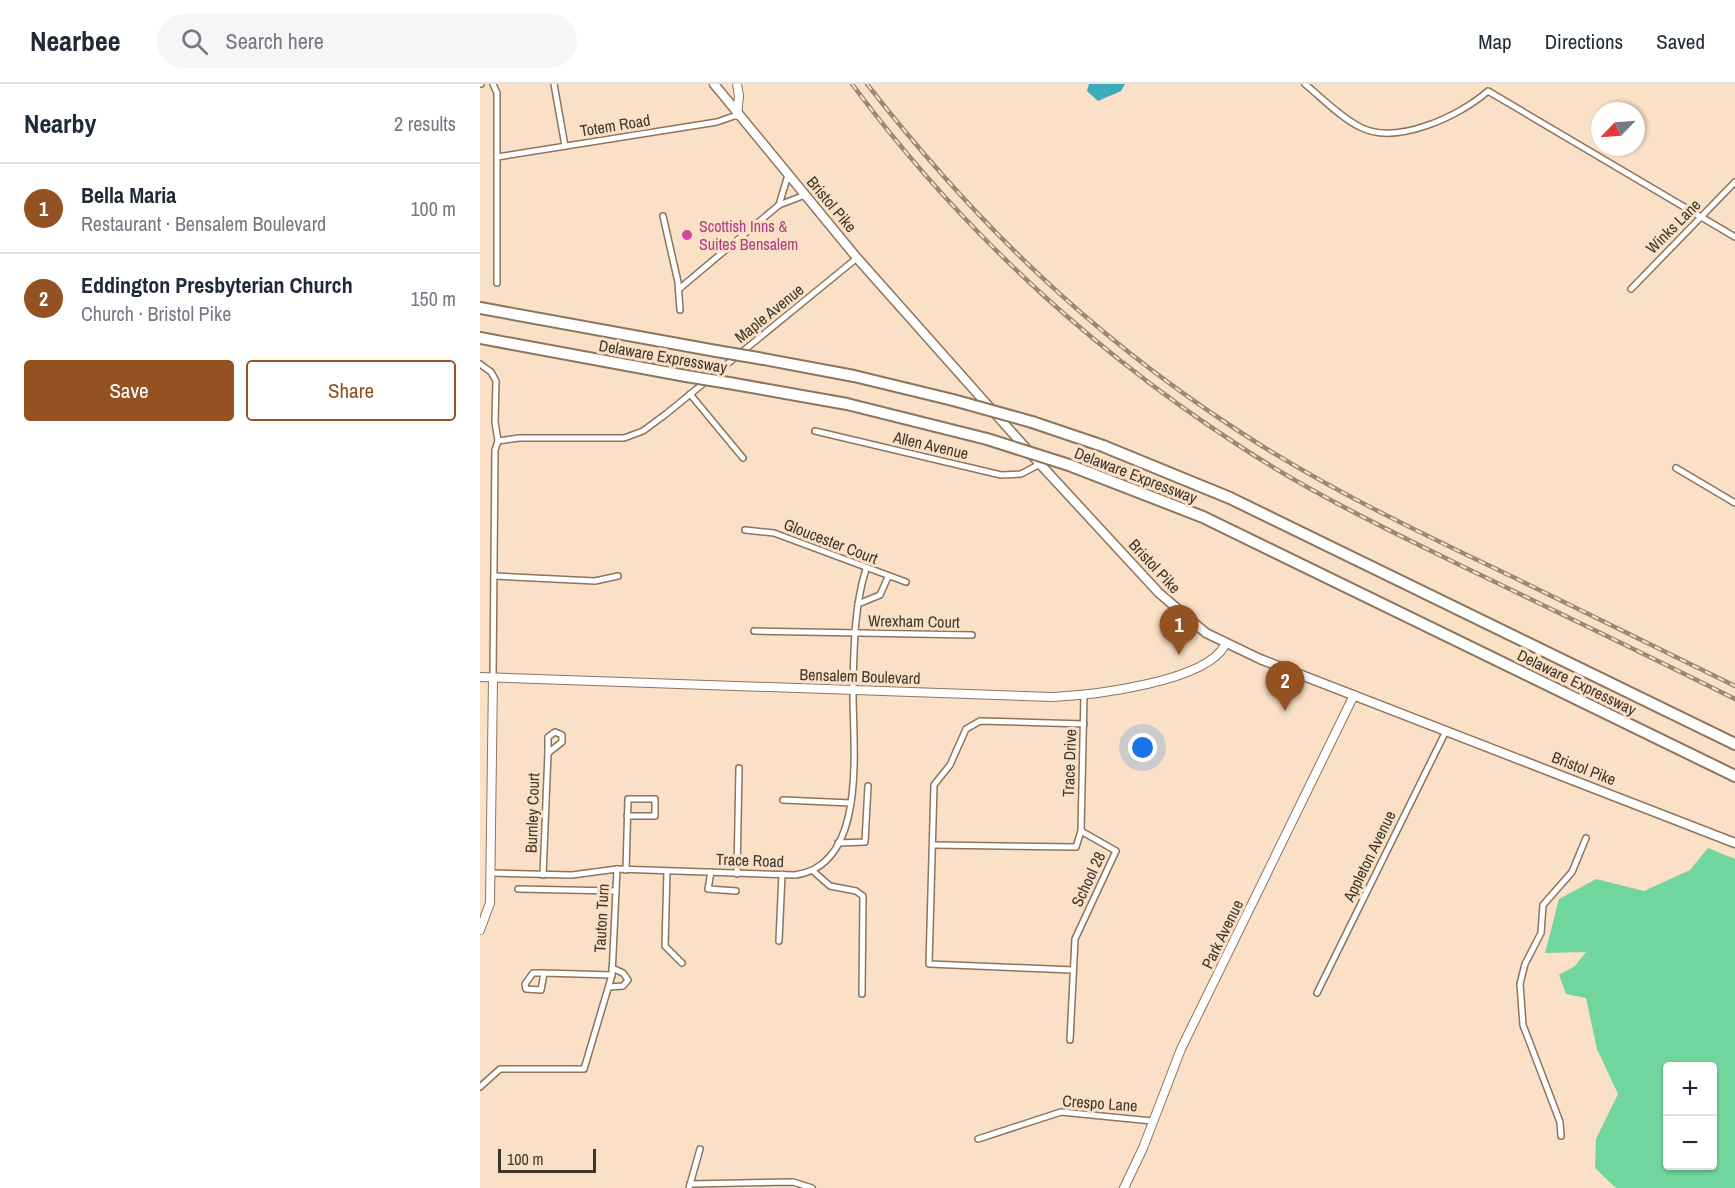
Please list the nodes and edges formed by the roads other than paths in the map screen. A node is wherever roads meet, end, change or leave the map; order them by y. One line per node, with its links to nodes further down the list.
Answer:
1 (493, 84): 9 (street)
2 (554, 84): 8 (street)
3 (714, 84): 6 (main road, Bristol Pike)
4 (737, 84): 6 (main road); 7 (main road)
5 (1305, 84): 15 (street)
6 (723, 98): 7 (main road, Bristol Pike)
7 (737, 115): 8 (street, Totem Road); 10 (main road, Bristol Pike)
8 (565, 146): 9 (street, Totem Road)
9 (497, 157): 18 (street)
10 (788, 175): 12 (main road, Bristol Pike); 13 (street)
11 (1735, 182): 15 (street, Winks Lane)
12 (805, 195): 13 (street); 17 (main road, Bristol Pike)
13 (779, 205): 19 (street)
14 (663, 216): 19 (street)
15 (1701, 216): 16 (street); 20 (street, Winks Lane)
16 (1735, 237)
17 (857, 258): 25 (street, Maple Avenue); 29 (main road, Bristol Pike)
18 (497, 283)
19 (679, 289): 22 (street)
20 (1631, 289)
21 (480, 308): 50 (highway, Delaware Expressway, bridge)
22 (680, 310)
23 (480, 338): 53 (highway, Delaware Expressway, bridge)
24 (480, 364): 27 (street)
25 (690, 393): 27 (street, Maple Avenue); 28 (street)
26 (815, 431): 29 (street, Allen Avenue)
27 (498, 441): 34 (street)
28 (743, 458)
29 (1040, 464): 42 (main road, Bristol Pike)
30 (1676, 468): 31 (street)
31 (1735, 503)
32 (745, 530): 33 (street, Gloucester Court)
33 (866, 569): 36 (street, Gloucester Court); 38 (street)
34 (495, 576): 35 (street); 44 (street)
35 (618, 576)
36 (888, 577): 37 (street, Gloucester Court); 38 (street)
37 (906, 582)
38 (858, 604): 40 (street)
39 (754, 631): 40 (street, Wrexham Court)
40 (856, 634): 41 (street, Wrexham Court); 45 (street)
41 (972, 635)
42 (1225, 645): 46 (main road, Bensalem Boulevard); 47 (main road, Bristol Pike)
43 (480, 677): 44 (main road, Bensalem Boulevard)
44 (493, 678): 45 (main road, Bensalem Boulevard); 68 (main road)
45 (853, 689): 46 (main road, Bensalem Boulevard); 56 (street)
46 (1084, 695): 48 (street, Trace Drive)
47 (1354, 695): 49 (main road, Bristol Pike); 87 (main road, Park Avenue)
48 (1084, 724): 58 (street, Trace Drive); 62 (street)
49 (1446, 731): 61 (main road, Bristol Pike); 83 (street, Appleton Avenue)
50 (1735, 744)
51 (548, 753): 71 (street, Burnley Court)
52 (739, 768): 69 (street)
53 (1735, 776)
54 (868, 786): 60 (street)
55 (783, 800): 56 (street)
56 (851, 803): 60 (street)
57 (627, 816): 57 (street); 64 (street)
58 (1081, 831): 62 (street, School 28); 79 (street, School 28)
59 (1586, 838): 88 (street)
60 (838, 843): 66 (street)
61 (1735, 843)
62 (934, 845): 79 (street)
63 (617, 869): 64 (street, Trace Road); 71 (street, Trace Road); 73 (street, Tauton Turn)
64 (626, 870): 65 (street, Trace Road)
65 (667, 871): 67 (street, Trace Road); 77 (street)
66 (813, 871): 70 (street, Trace Road); 84 (street)
67 (711, 872): 69 (street, Trace Road); 74 (street)
68 (491, 873): 71 (street, Trace Road); 75 (main road)
69 (737, 874): 70 (street, Trace Road)
70 (782, 874): 76 (street)
71 (543, 875)
72 (518, 889): 73 (street)
73 (616, 891): 78 (street, Tauton Turn)
74 (736, 891)
75 (480, 930)
76 (779, 941)
77 (682, 963)
78 (612, 968): 81 (street, Tauton Turn); 82 (street, Tauton Turn)
79 (1073, 970): 85 (street, School 28)
80 (544, 973): 81 (street)
81 (612, 975): 82 (street, Tauton Turn)
82 (609, 987): 86 (street, Tauton Turn)
83 (1317, 993)
84 (862, 994)
85 (1070, 1040)
86 (480, 1087)
87 (1152, 1121): 89 (street, Crespo Lane); 94 (main road, Park Avenue)
88 (1561, 1136)
89 (978, 1139)
90 (700, 1149): 91 (street)
91 (690, 1186): 92 (street)
92 (754, 1186): 93 (street)
93 (812, 1188)
94 (1124, 1188)

